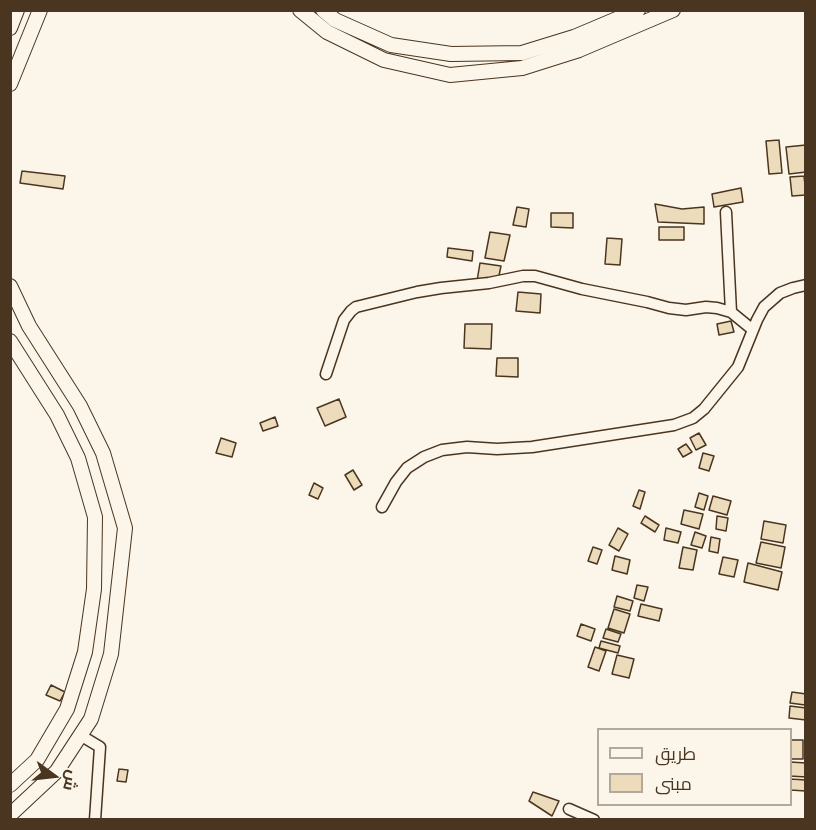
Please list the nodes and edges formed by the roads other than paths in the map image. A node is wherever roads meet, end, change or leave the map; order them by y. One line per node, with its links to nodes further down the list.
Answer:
1 (17, 10): 7 (main road)
2 (39, 10): 10 (main road)
3 (300, 10): 9 (main road)
4 (323, 10): 8 (main road)
5 (638, 10): 8 (main road)
6 (673, 10): 9 (main road)
7 (10, 28)
8 (408, 47): 9 (main road)
9 (404, 65)
10 (10, 84)
11 (726, 212): 14 (street)
12 (806, 285): 15 (street)
13 (10, 286): 19 (main road)
14 (731, 312): 15 (street); 17 (street)
15 (753, 330): 18 (street)
16 (10, 341): 20 (main road)
17 (326, 374)
18 (382, 507)
19 (80, 735): 22 (main road); 23 (street)
20 (10, 785)
21 (569, 809): 24 (street)
22 (10, 815)
23 (95, 819)
24 (594, 819)

